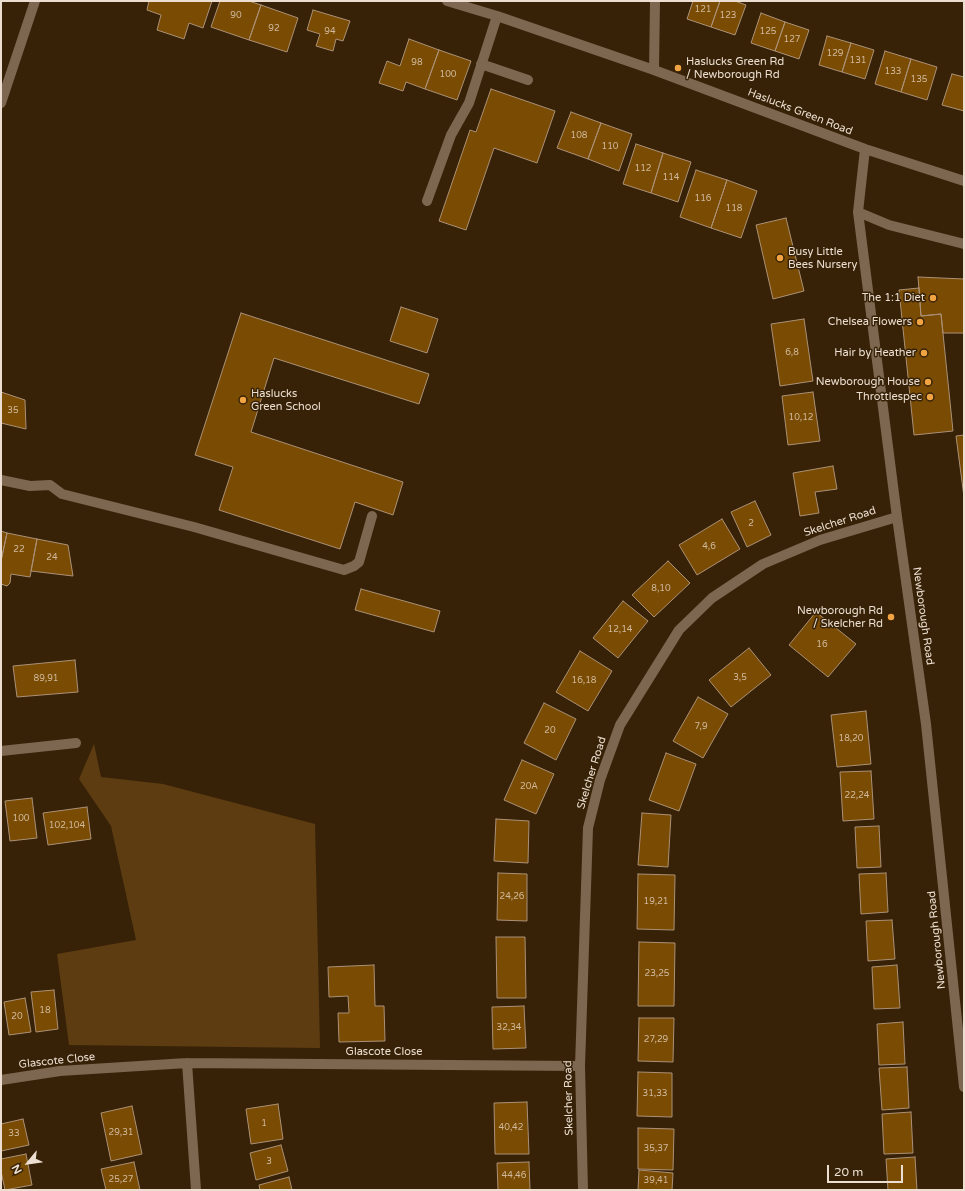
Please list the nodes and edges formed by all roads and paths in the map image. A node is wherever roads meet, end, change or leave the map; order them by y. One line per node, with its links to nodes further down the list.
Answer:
1 (35, 1): 8 (street)
2 (447, 1): 4 (street, Haslucks Green Road)
3 (655, 1): 6 (street)
4 (497, 16): 5 (street); 6 (street, Haslucks Green Road)
5 (481, 64): 7 (street); 11 (street)
6 (654, 70): 9 (street, Haslucks Green Road)
7 (528, 80)
8 (1, 103)
9 (865, 149): 10 (street, Haslucks Green Road); 12 (street, Newborough Road)
10 (964, 181)
11 (427, 202)
12 (858, 212): 13 (street); 16 (street, Newborough Road)
13 (964, 244)
14 (1, 480): 15 (street)
15 (372, 516)
16 (897, 517): 20 (street, Skelcher Road); 22 (street, Newborough Road)
17 (76, 743): 18 (street)
18 (1, 751)
19 (187, 1063): 20 (street, Glascote Close); 21 (street, Glascote Close); 23 (street)
20 (580, 1066): 24 (street, Skelcher Road)
21 (1, 1080)
22 (964, 1087)
23 (196, 1190)
24 (583, 1190)

